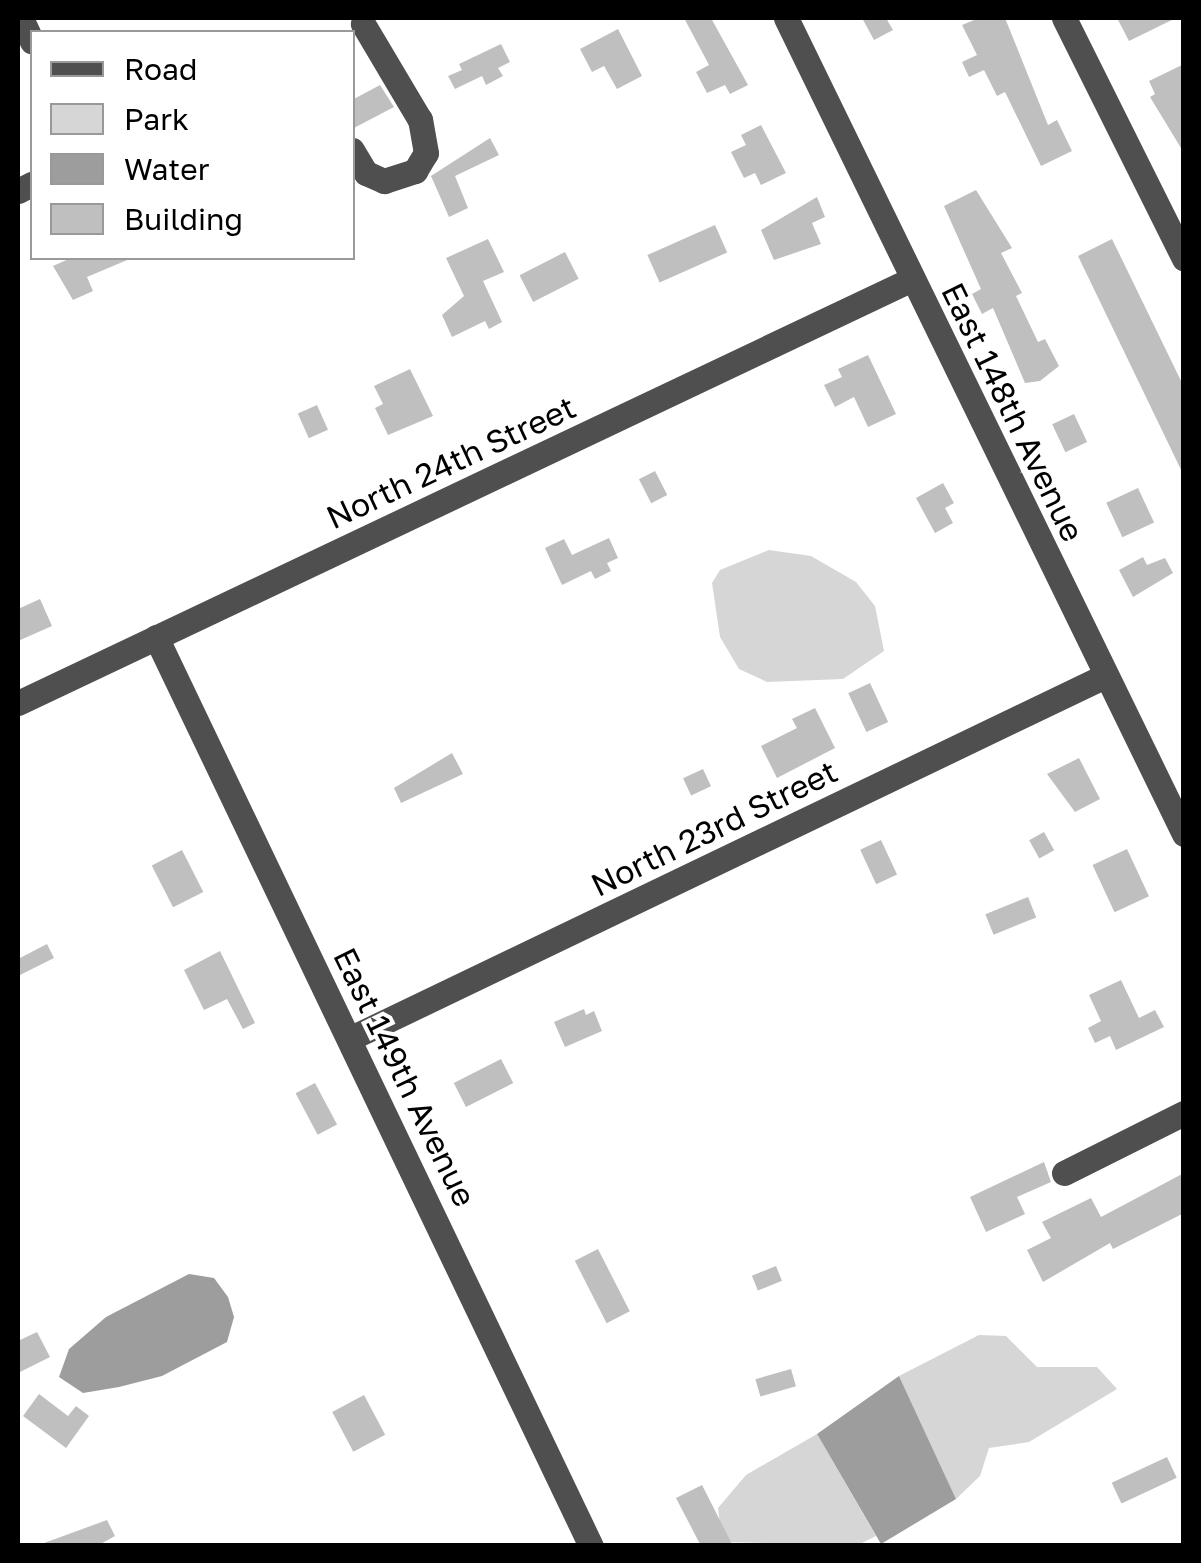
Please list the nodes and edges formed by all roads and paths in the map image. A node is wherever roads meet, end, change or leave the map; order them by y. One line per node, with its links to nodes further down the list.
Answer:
1 (786, 18): 6 (street, East 148th Avenue)
2 (1064, 18): 5 (street)
3 (363, 25): 4 (street)
4 (355, 155)
5 (1184, 260)
6 (912, 279): 7 (street, North 24th Street); 8 (street, East 148th Avenue)
7 (156, 637): 9 (street, North 24th Street); 11 (street, East 149th Avenue)
8 (1105, 676): 10 (street, East 148th Avenue); 11 (street, North 23rd Street)
9 (18, 702)
10 (1184, 834)
11 (351, 1038): 14 (street, East 149th Avenue)
12 (1184, 1113): 13 (street)
13 (1064, 1173)
14 (591, 1546)

